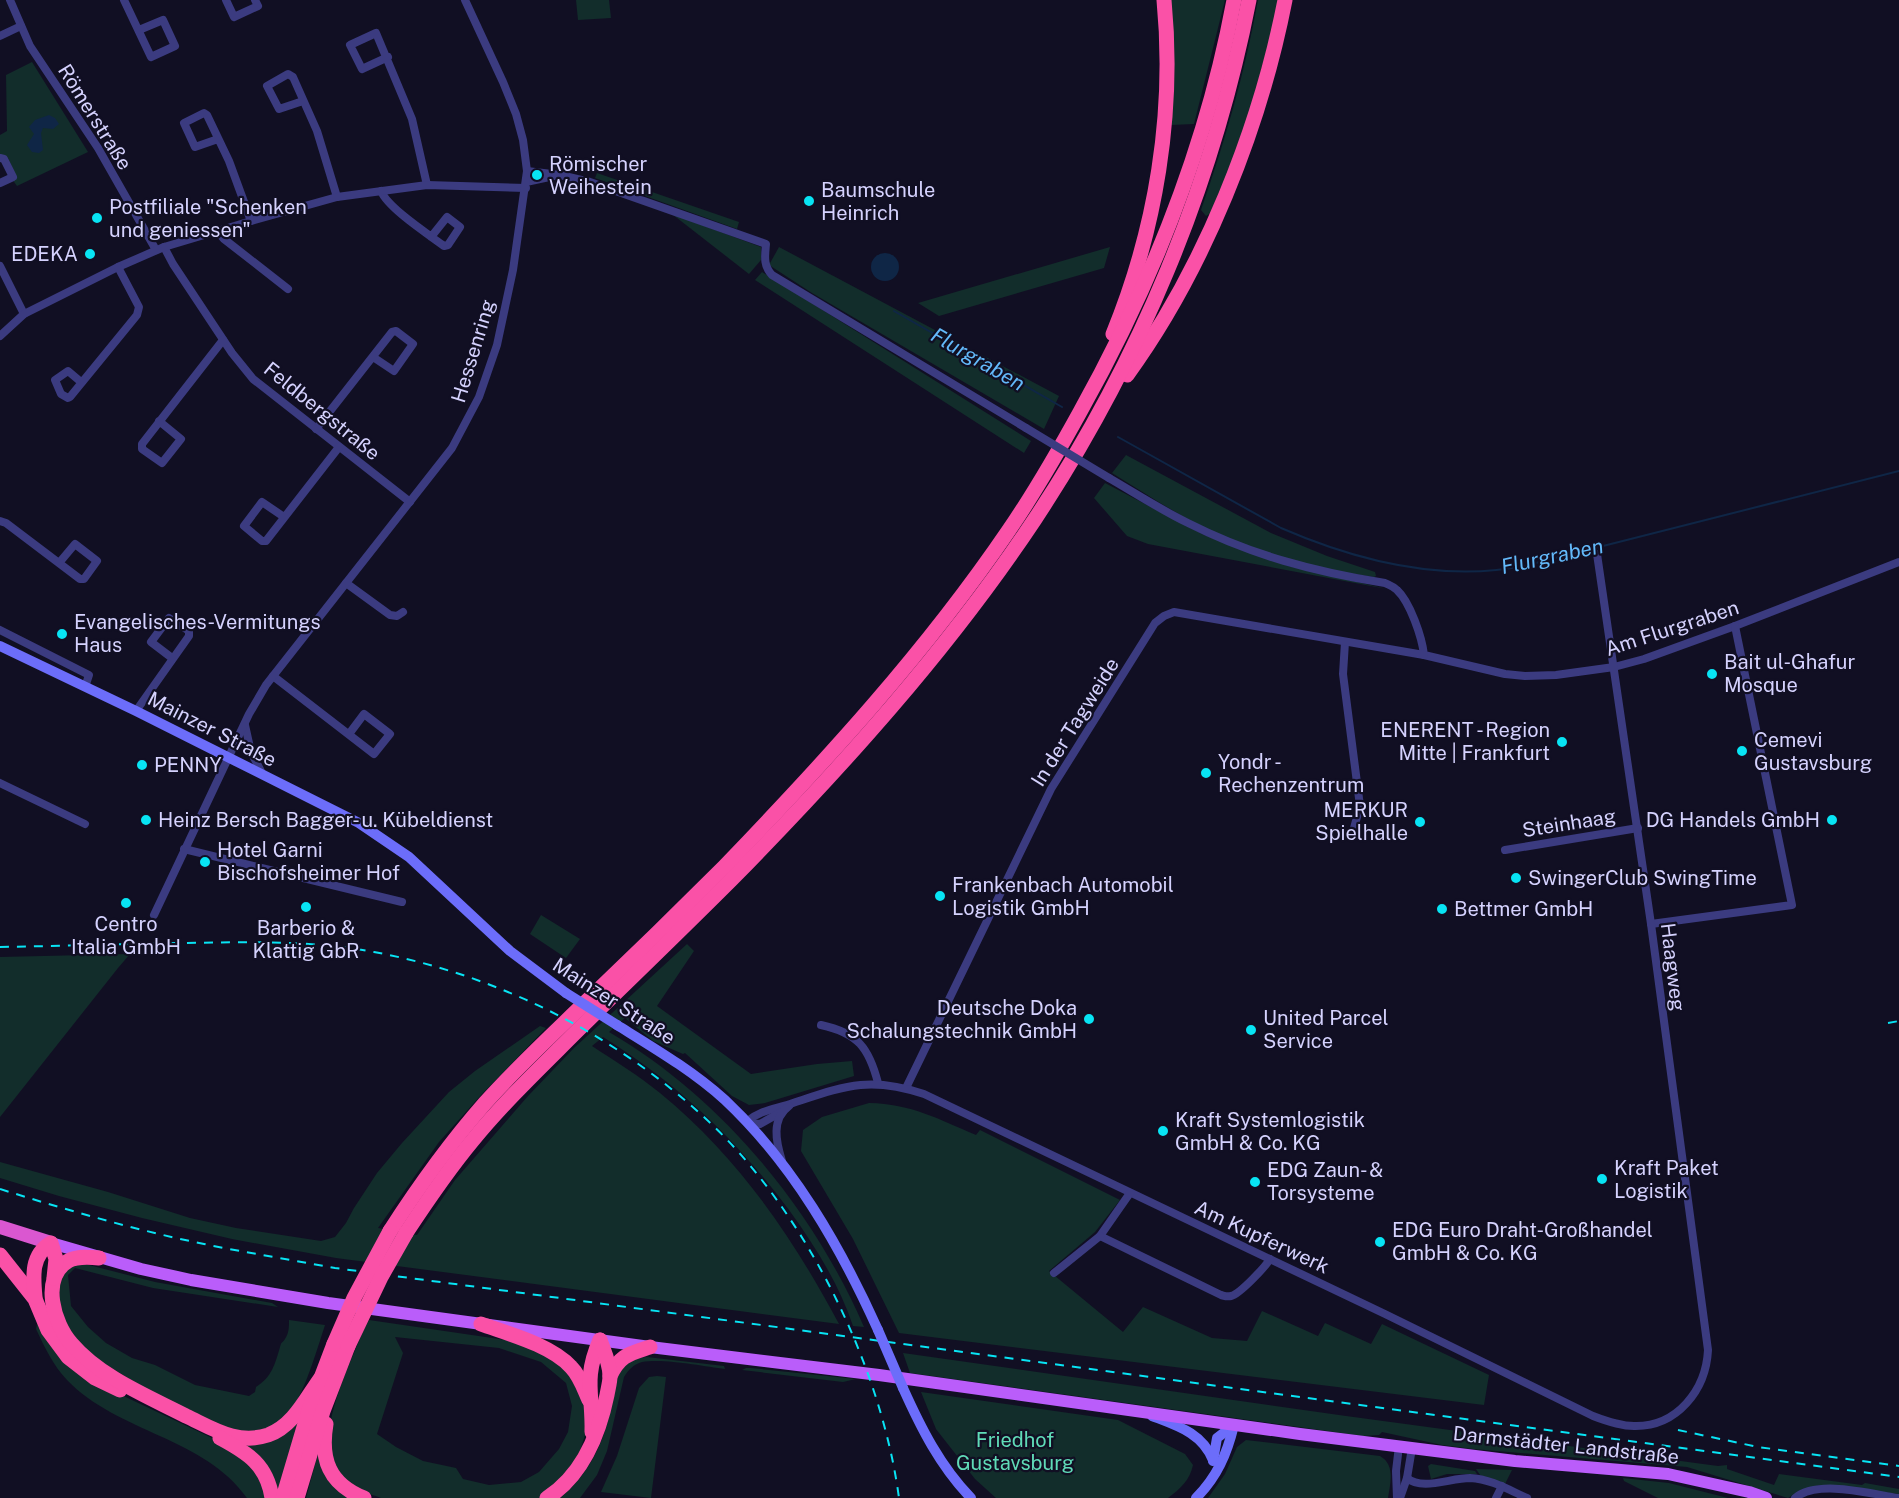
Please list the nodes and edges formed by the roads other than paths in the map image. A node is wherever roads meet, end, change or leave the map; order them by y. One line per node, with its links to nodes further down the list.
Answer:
1 (10, 0): 10 (street, Römerstraße)
2 (124, 0): 11 (street)
3 (226, 0): 4 (street)
4 (255, 0)
5 (465, 0): 17 (street, Hessenring)
6 (1164, 0): 38 (highway)
7 (1234, 0): 38 (highway)
8 (1249, 0): 36 (highway)
9 (1285, 0): 36 (highway)
10 (21, 26): 12 (street); 27 (street, Römerstraße)
11 (139, 30): 11 (street)
12 (0, 36)
13 (388, 57): 13 (street); 20 (street)
14 (303, 101): 14 (street); 23 (street)
15 (218, 139): 15 (street); 24 (street)
16 (0, 158): 19 (street)
17 (527, 171): 18 (street); 21 (street, Hessenring)
18 (560, 175): 21 (street); 49 (street, bridge)
19 (0, 183)
20 (427, 185): 21 (street); 22 (street)
21 (526, 185): 41 (street, Hessenring)
22 (381, 191): 23 (street); 26 (street)
23 (337, 197): 24 (street)
24 (251, 221): 25 (street)
25 (217, 231): 27 (street); 30 (street)
26 (431, 237)
27 (160, 248): 29 (street); 33 (street, Feldbergstraße)
28 (0, 266): 31 (street)
29 (118, 267): 31 (street); 35 (street)
30 (288, 289)
31 (24, 314): 32 (street)
32 (0, 336)
33 (223, 340): 37 (street); 39 (street, Feldbergstraße)
34 (373, 357): 34 (street); 39 (street)
35 (81, 382)
36 (1105, 403): 93 (highway, bridge)
37 (159, 421): 37 (street)
38 (1072, 428): 93 (highway, bridge)
39 (316, 429): 40 (street, Feldbergstraße)
40 (339, 447): 41 (street, Feldbergstraße); 42 (street)
41 (410, 502): 48 (street, Hessenring)
42 (284, 517): 42 (street)
43 (0, 521): 45 (street)
44 (1597, 554): 57 (street, Haagweg)
45 (58, 562): 45 (street)
46 (1899, 562): 51 (street, Am Flurgraben)
47 (1380, 572): 49 (street)
48 (346, 583): 50 (street); 58 (street, Hessenring)
49 (1384, 583): 55 (street)
50 (403, 612)
51 (1735, 626): 57 (street, Am Flurgraben); 73 (street)
52 (0, 630): 59 (street)
53 (1345, 642): 55 (street, In der Tagweide); 67 (street); 76 (street, In der Tagweide)
54 (0, 646): 59 (main road, Mainzer Straße)
55 (1424, 655): 57 (street, Am Flurgraben)
56 (172, 658): 56 (street); 60 (street)
57 (1614, 667): 68 (street, Haagweg)
58 (273, 676): 61 (street, Hessenring); 62 (street)
59 (85, 687): 60 (main road, Mainzer Straße)
60 (136, 711): 63 (main road, Mainzer Straße)
61 (245, 723): 63 (street, Hessenring); 64 (street)
62 (349, 734): 62 (street)
63 (228, 758): 64 (main road, Mainzer Straße); 69 (street, Hessenring)
64 (264, 775): 79 (main road, Mainzer Straße, bridge)
65 (0, 783): 66 (street)
66 (85, 824)
67 (1354, 828)
68 (1638, 828): 70 (street, Steinhaag); 73 (street, Haagweg)
69 (184, 849): 71 (street); 72 (street, Hessenring)
70 (1505, 850)
71 (402, 902)
72 (154, 915)
73 (1651, 924): 97 (street, Haagweg)
74 (821, 1025): 75 (street)
75 (878, 1083): 76 (street, Am Kupferwerk); 77 (street, Am Kupferwerk)
76 (906, 1088): 81 (street, Am Kupferwerk)
77 (793, 1103): 78 (street, Am Kupferwerk); 79 (street, Am Kupferwerk)
78 (783, 1111): 79 (street, Am Kupferwerk); 80 (street)
79 (746, 1122): 80 (main road, Mainzer Straße)
80 (784, 1168): 113 (main road, Mainzer Straße, bridge)
81 (1130, 1193): 83 (street); 87 (street, Am Kupferwerk)
82 (0, 1227): 84 (highway)
83 (1100, 1236): 87 (street); 88 (street)
84 (51, 1244): 86 (main road, Darmstädter Landstraße); 89 (highway); 90 (highway)
85 (0, 1255): 90 (highway)
86 (99, 1257): 89 (highway); 91 (main road, Darmstädter Landstraße)
87 (1270, 1259): 97 (street, Am Kupferwerk)
88 (1054, 1273)
89 (54, 1278): 96 (highway)
90 (35, 1299): 108 (highway)
91 (482, 1324): 92 (main road, Darmstädter Landstraße); 98 (highway)
92 (600, 1340): 94 (main road, Darmstädter Landstraße); 95 (highway); 98 (highway)
93 (341, 1345): 96 (highway)
94 (650, 1347): 95 (highway); 99 (main road, Darmstädter Landstraße)
95 (610, 1376): 101 (highway)
96 (327, 1381): 109 (highway); 110 (highway); 111 (highway)
97 (1701, 1383)
98 (590, 1400): 101 (highway)
99 (1144, 1413): 100 (main road, Darmstädter Landstraße); 104 (main road)
100 (1234, 1425): 102 (main road, Darmstädter Landstraße); 104 (main road)
101 (592, 1441): 112 (highway)
102 (1399, 1446): 103 (main road, Darmstädter Landstraße); 115 (street)
103 (1412, 1448): 105 (street); 106 (main road, Darmstädter Landstraße)
104 (1217, 1463): 114 (main road)
105 (1407, 1478): 107 (street); 115 (street)
106 (1715, 1484): 118 (main road, Darmstädter Landstraße); 119 (main road, Darmstädter Landstraße)
107 (1502, 1486): 116 (street); 117 (street)
108 (272, 1498)
109 (283, 1498)
110 (297, 1498)
111 (364, 1498)
112 (548, 1498)
113 (971, 1498)
114 (1196, 1498)
115 (1398, 1498)
116 (1496, 1498)
117 (1527, 1498)
118 (1750, 1498)
119 (1766, 1498)
120 (1795, 1498): 121 (street)
121 (1898, 1498)

